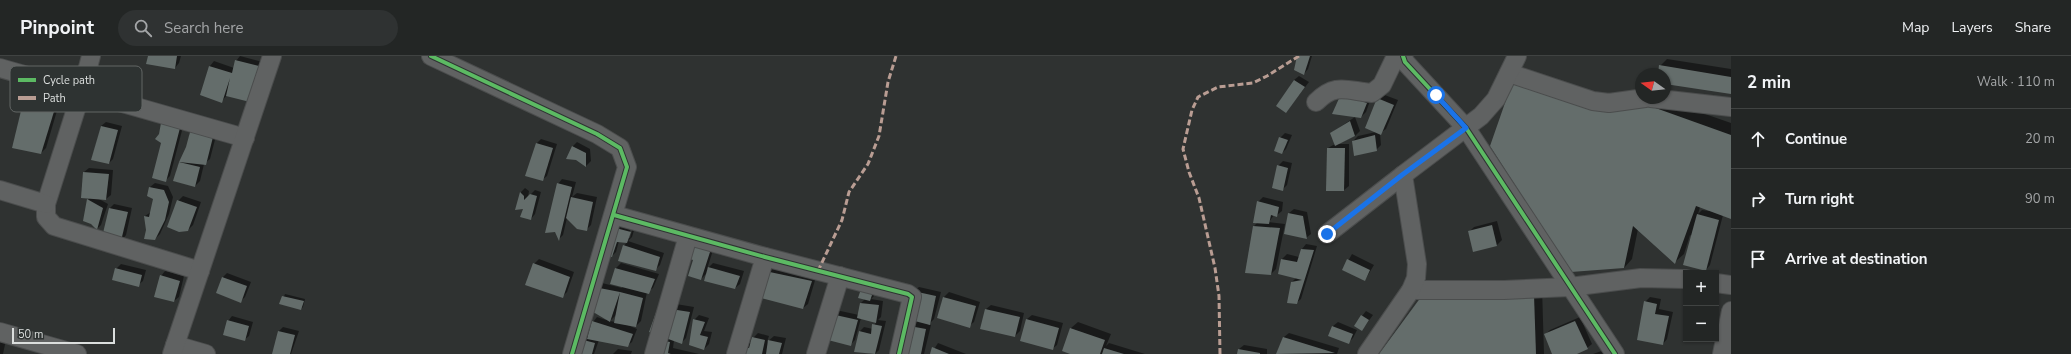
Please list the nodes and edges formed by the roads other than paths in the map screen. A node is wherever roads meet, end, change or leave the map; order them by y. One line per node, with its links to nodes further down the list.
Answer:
1 (91, 56): 7 (street)
2 (272, 56): 18 (street)
3 (432, 56): 22 (street)
4 (1396, 56): 13 (street)
5 (1403, 56): 17 (street)
6 (1517, 56): 10 (street)
7 (88, 66)
8 (0, 68): 9 (street)
9 (10, 71)
10 (1509, 73): 11 (street); 17 (street)
11 (1635, 99)
12 (1671, 100): 14 (street)
13 (1316, 102)
14 (1731, 107)
15 (142, 108): 18 (street)
16 (75, 112): 21 (street)
17 (1466, 128): 19 (street); 31 (street)
18 (245, 138): 26 (street)
19 (1402, 175): 23 (street); 32 (street)
20 (0, 190): 21 (street)
21 (46, 204): 26 (street)
22 (614, 215): 24 (street); 38 (street)
23 (1327, 234)
24 (688, 236): 25 (street); 39 (street)
25 (765, 257): 27 (street); 40 (street)
26 (200, 271): 35 (street)
27 (840, 276): 41 (street); 42 (street)
28 (1683, 279): 31 (street)
29 (1719, 283): 30 (street)
30 (1731, 285)
31 (1570, 287): 32 (street); 44 (street)
32 (1411, 290): 43 (street)
33 (1731, 311): 45 (street)
34 (0, 332): 36 (street)
35 (173, 349): 37 (street)
36 (77, 354)
37 (206, 354)
38 (572, 354)
39 (654, 354)
40 (736, 354)
41 (816, 354)
42 (899, 354)
43 (1367, 354)
44 (1614, 354)
45 (1722, 354)

